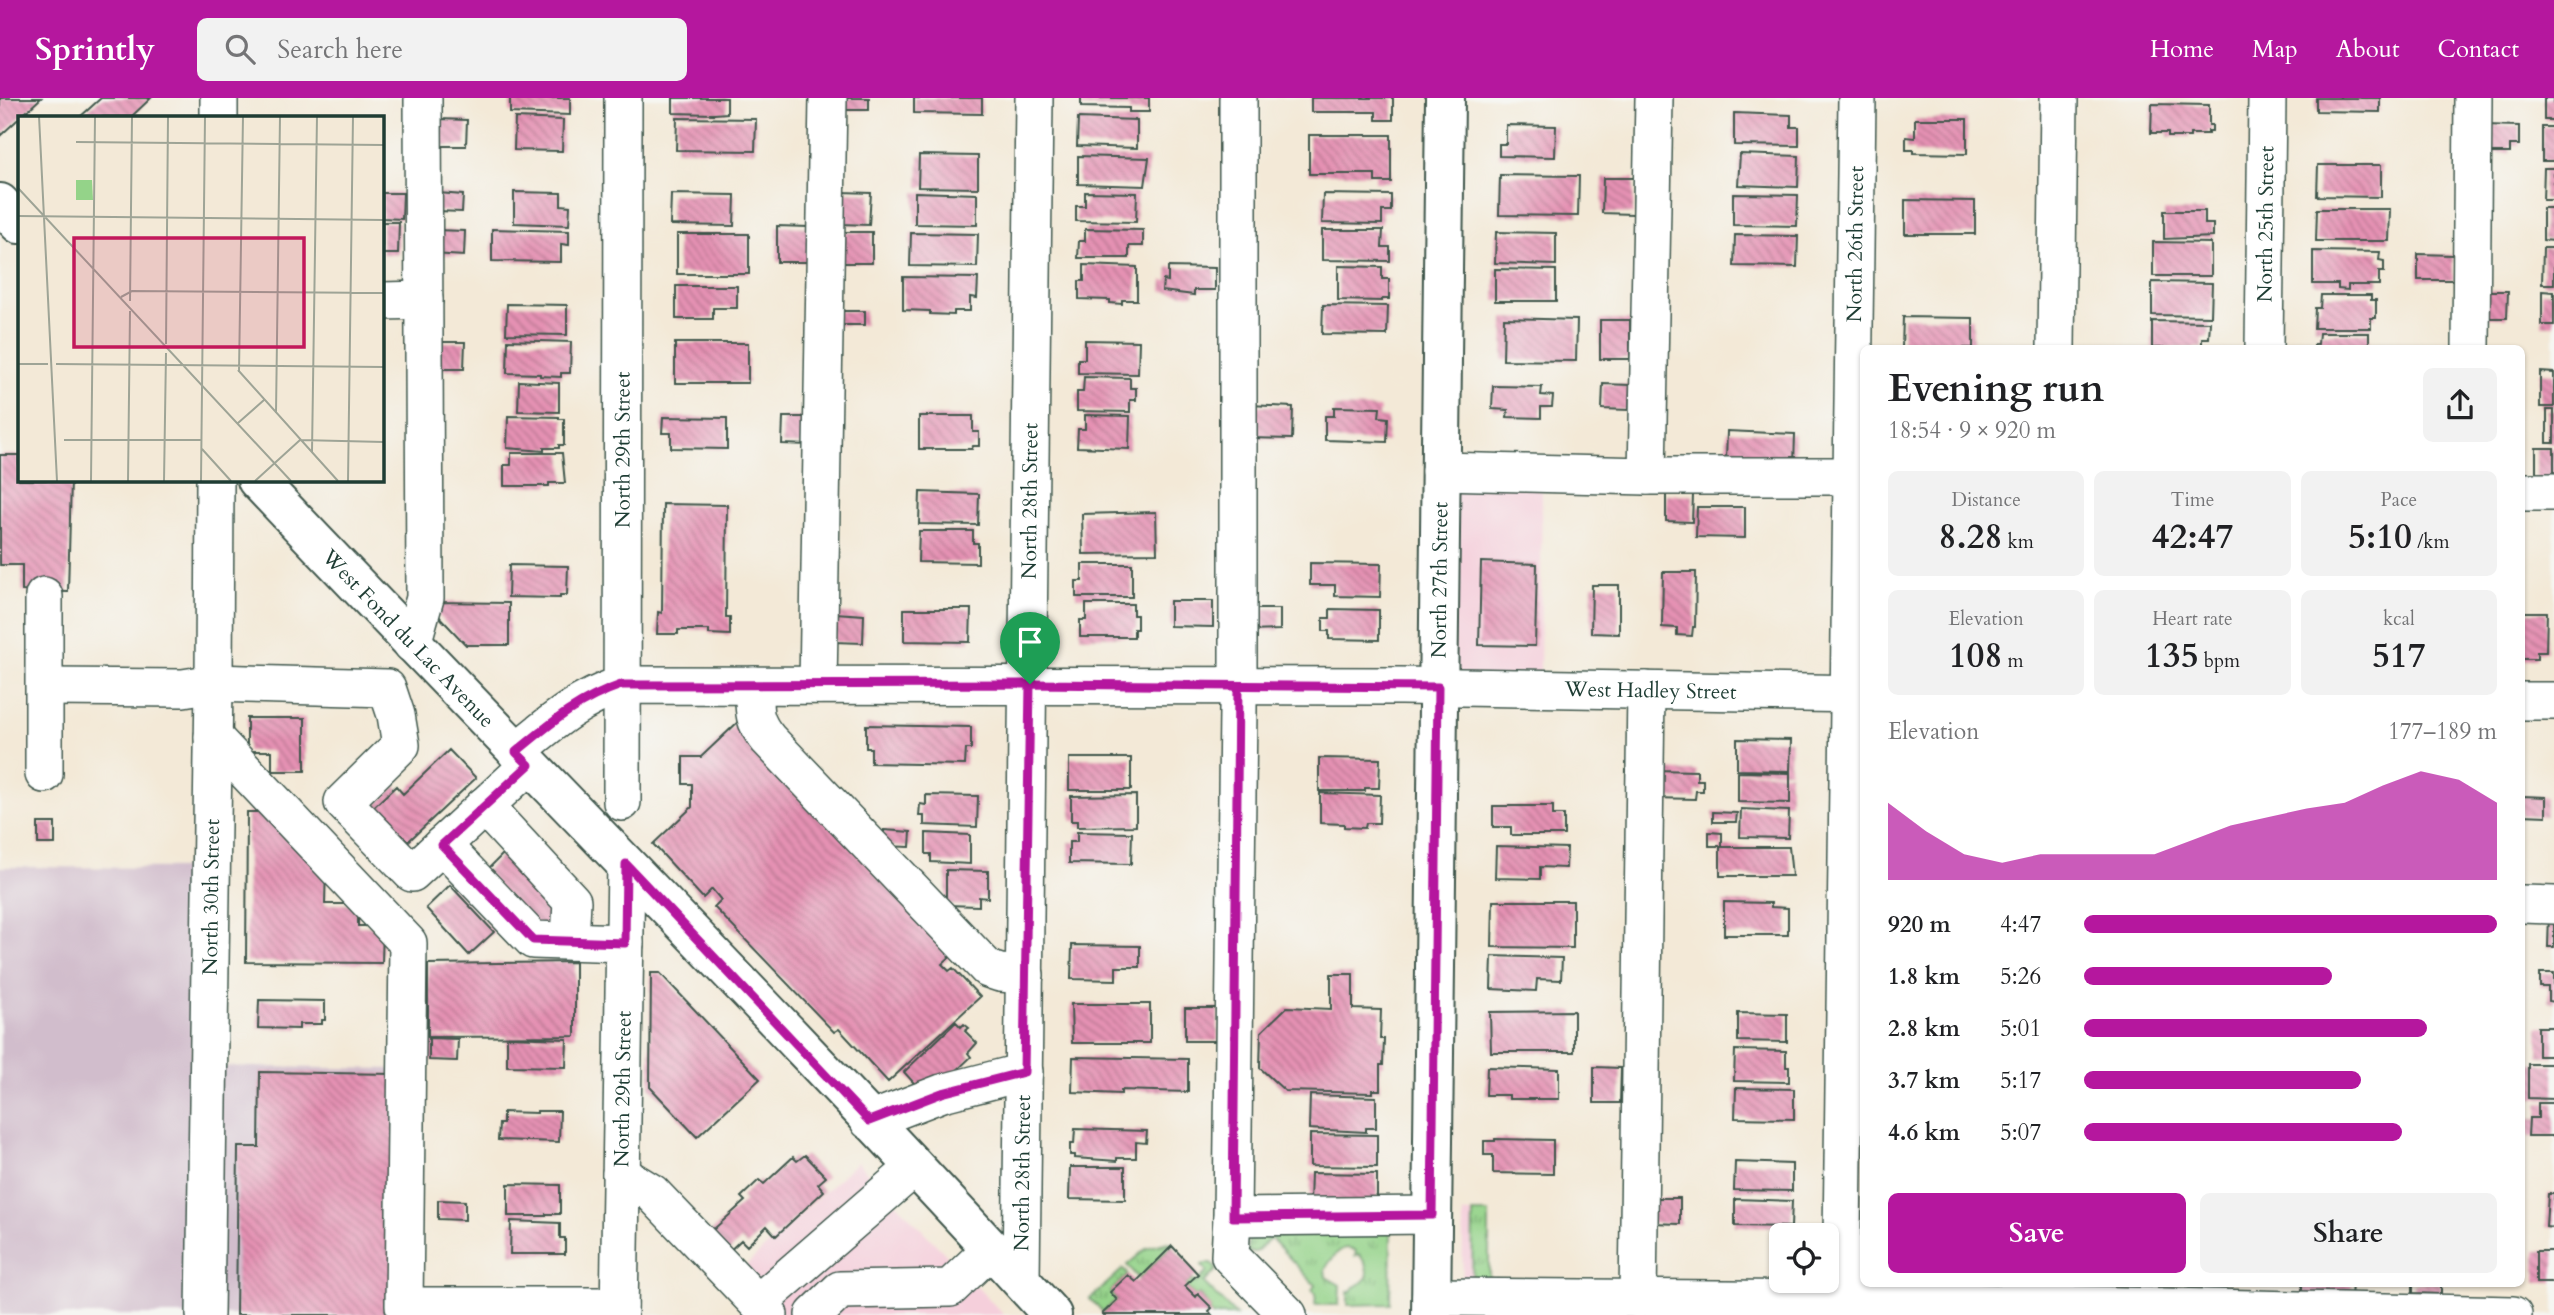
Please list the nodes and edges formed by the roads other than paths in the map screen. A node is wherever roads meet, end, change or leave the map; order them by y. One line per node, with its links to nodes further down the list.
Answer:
1 (219, 98): 13 (street)
2 (423, 98): 16 (street)
3 (623, 98): 32 (street, North 29th Street)
4 (828, 98): 34 (street)
5 (1034, 98): 31 (street, North 28th Street)
6 (1238, 98): 35 (street)
7 (1446, 98): 21 (main road, North 27th Street)
8 (1654, 98): 22 (street)
9 (1857, 98): 23 (street, North 26th Street)
10 (2059, 98): 18 (street)
11 (2267, 98): 19 (street, North 25th Street)
12 (2473, 98): 20 (street)
13 (219, 116)
14 (0, 203): 15 (main road)
15 (18, 223)
16 (424, 300): 17 (street); 29 (street)
17 (383, 301)
18 (2056, 345)
19 (2264, 345)
20 (2471, 345)
21 (1440, 471): 22 (street); 37 (main road, North 27th Street)
22 (1647, 476): 23 (street)
23 (1859, 476): 39 (street, North 26th Street)
24 (215, 481): 30 (street, North 30th Street)
25 (258, 481): 29 (main road, West Fond du Lac Avenue)
26 (2525, 492): 27 (street)
27 (2554, 492)
28 (44, 596): 36 (street)
29 (412, 644): 43 (main road, West Fond du Lac Avenue)
30 (215, 682): 36 (street); 42 (street, North 30th Street); 47 (street)
31 (1030, 684): 34 (street, West Hadley Street); 35 (street, West Hadley Street); 54 (street, North 28th Street)
32 (621, 685): 33 (street, West Hadley Street); 43 (street); 45 (street, North 29th Street)
33 (754, 685): 34 (street, West Hadley Street); 54 (street)
34 (817, 685)
35 (1238, 686): 37 (street, West Hadley Street); 60 (street)
36 (45, 687): 44 (street)
37 (1438, 687): 38 (street, West Hadley Street); 59 (main road, North 27th Street)
38 (1646, 690): 39 (street, West Hadley Street); 65 (street)
39 (1857, 693): 49 (street, North 26th Street)
40 (2525, 701): 41 (street)
41 (2554, 701)
42 (214, 737): 70 (street); 71 (street, North 30th Street)
43 (523, 758): 46 (street); 48 (main road, West Fond du Lac Avenue)
44 (44, 774)
45 (622, 802)
46 (484, 806): 47 (street); 52 (street)
47 (442, 845): 52 (street)
48 (626, 864): 53 (street, North 29th Street); 56 (main road, West Fond du Lac Avenue)
49 (1855, 893): 68 (street, North 26th Street)
50 (2525, 904): 51 (street)
51 (2554, 905)
52 (570, 941): 53 (street)
53 (625, 943): 58 (street, North 29th Street)
54 (1026, 975): 55 (street, North 28th Street)
55 (1024, 1072): 56 (street); 62 (street, North 28th Street)
56 (869, 1121): 57 (main road, West Fond du Lac Avenue)
57 (914, 1168): 61 (main road, West Fond du Lac Avenue); 69 (street)
58 (621, 1174): 69 (street); 70 (street, North 29th Street)
59 (1432, 1215): 60 (street); 67 (main road, North 27th Street)
60 (1233, 1217): 74 (street)
61 (991, 1249): 62 (main road, West Fond du Lac Avenue); 72 (street)
62 (1021, 1282): 73 (main road, West Fond du Lac Avenue)
63 (2047, 1293): 66 (street); 68 (street)
64 (2458, 1298): 66 (street); 75 (street)
65 (1638, 1299): 67 (street); 68 (street)
66 (2253, 1302)
67 (1431, 1306)
68 (1841, 1308)
69 (763, 1309)
70 (619, 1310)
71 (205, 1315)
72 (814, 1315)
73 (1052, 1315)
74 (1288, 1315)
75 (2513, 1315)

